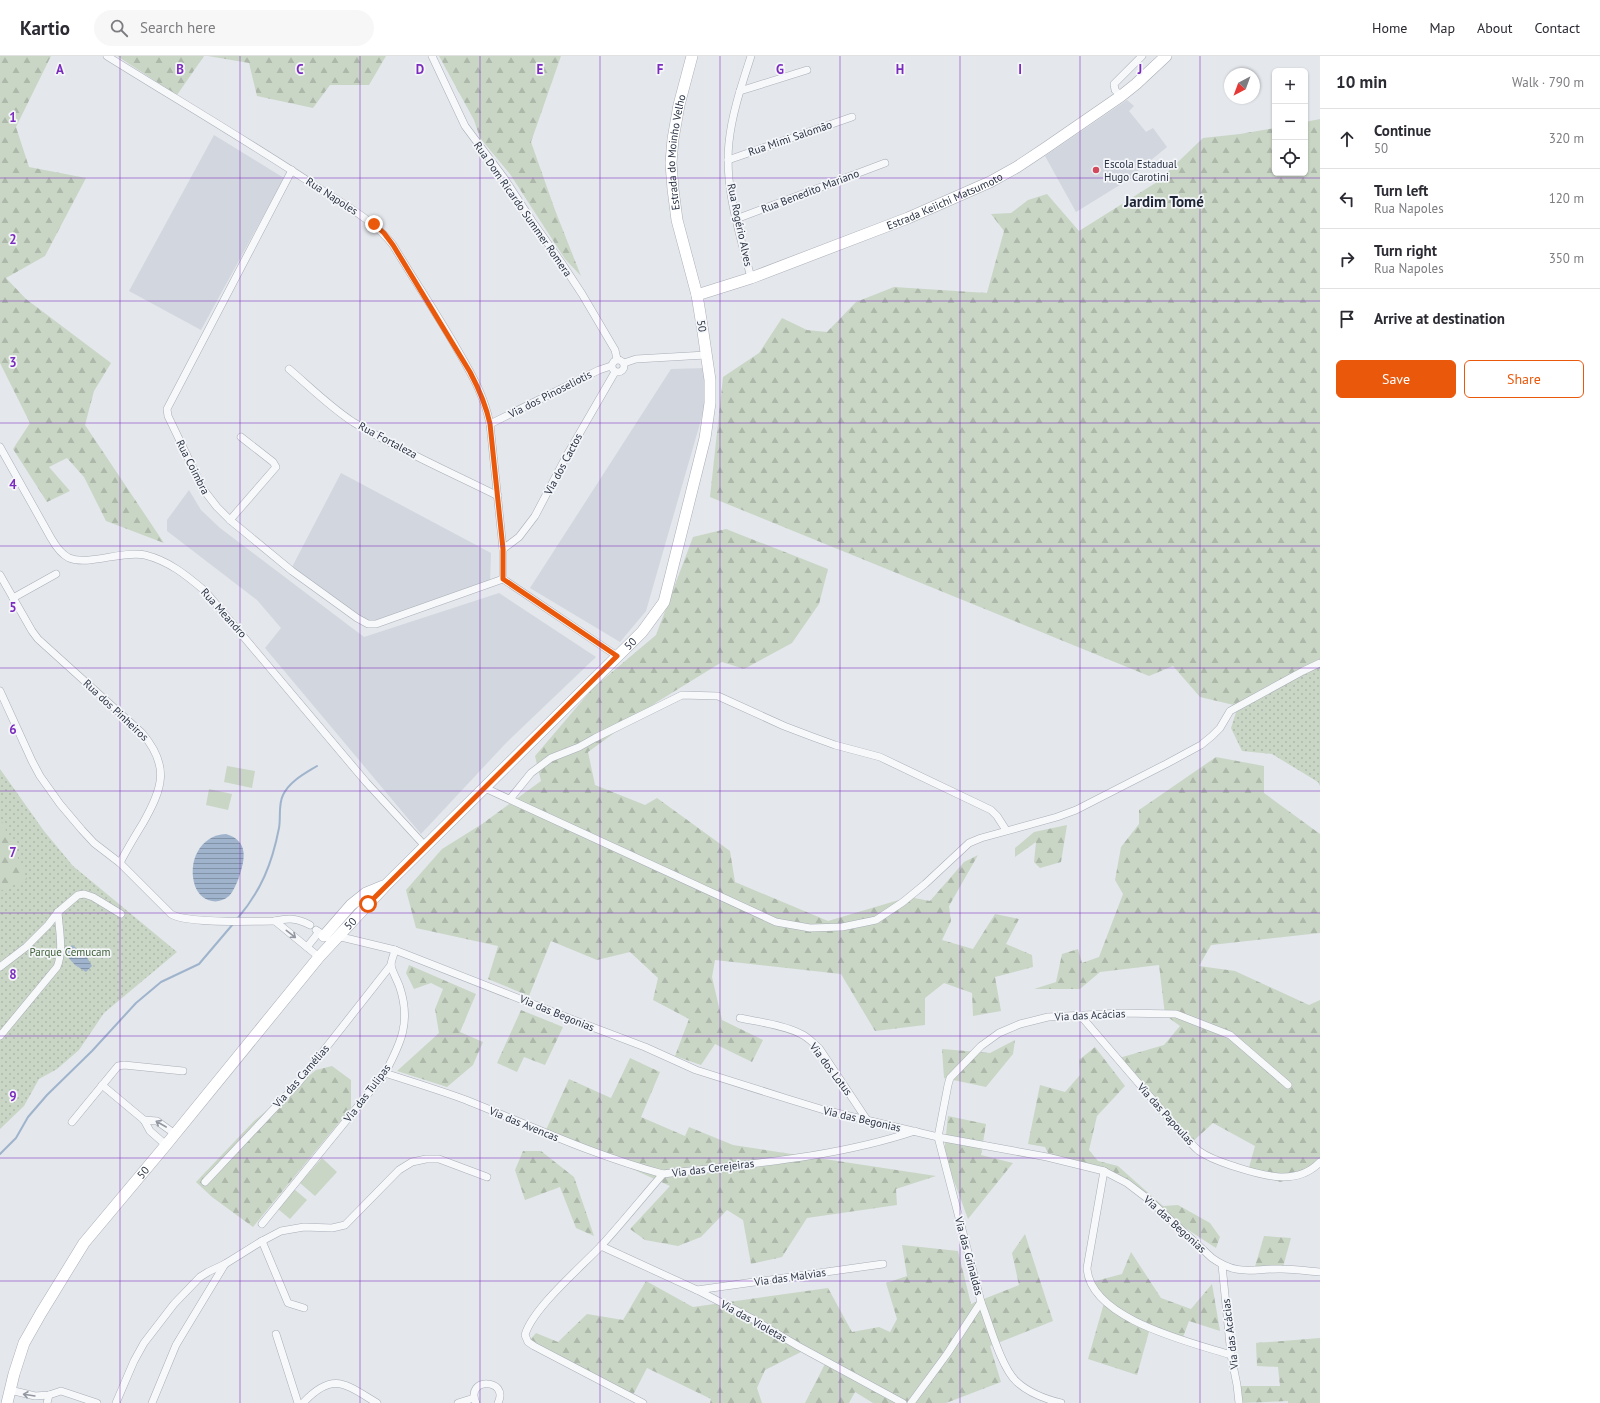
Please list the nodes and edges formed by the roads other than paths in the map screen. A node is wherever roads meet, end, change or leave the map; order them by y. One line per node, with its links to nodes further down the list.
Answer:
1 (108, 56): 13 (street, Rua Napoles)
2 (432, 56): 18 (street, Rua Dom Ricardo Summer Romera)
3 (692, 56): 16 (main road, Estrada do Moinho Velho)
4 (751, 56): 8 (street, Rua Rogério Alves)
5 (1142, 56): 9 (street)
6 (1166, 56): 9 (main road, Estrada Keiichi Matsumoto)
7 (807, 70): 8 (street)
8 (740, 91): 11 (street, Rua Rogério Alves)
9 (1121, 96): 15 (main road, Estrada Keiichi Matsumoto)
10 (852, 116): 11 (street, Rua Mimi Salomão)
11 (728, 160): 14 (street, Rua Rogério Alves)
12 (885, 164): 14 (street, Rua Benedito Mariano)
13 (292, 170): 21 (street, Rua Napoles); 25 (street, Rua Coimbra)
14 (736, 220): 15 (street, Rua Rogério Alves)
15 (751, 278): 16 (main road, Estrada Keiichi Matsumoto)
16 (697, 295): 17 (main road, 50)
17 (706, 355): 18 (street); 31 (main road, 50)
18 (620, 361): 20 (street); 20 (street)
19 (289, 369): 24 (street, Rua Fortaleza)
20 (613, 369): 21 (street, Via dos Pinoseliotis); 26 (street, Via dos Cactos)
21 (490, 424): 24 (street, Rua Napoles)
22 (241, 437): 25 (street)
23 (0, 447): 37 (street, Rua Meandro)
24 (498, 496): 26 (street, Rua Napoles)
25 (230, 520): 29 (street, Rua Coimbra)
26 (503, 549): 29 (street, Rua Napoles)
27 (56, 574): 30 (street)
28 (0, 575): 30 (street, Rua dos Pinheiros)
29 (503, 579): 31 (street)
30 (13, 598): 38 (street, Rua dos Pinheiros)
31 (617, 656): 34 (main road, 50)
32 (1320, 663): 36 (street)
33 (0, 691): 38 (street)
34 (485, 788): 35 (street); 37 (main road, 50)
35 (510, 799): 36 (street); 36 (street)
36 (1006, 830)
37 (425, 846): 43 (main road, 50)
38 (120, 863): 41 (street)
39 (58, 912): 40 (street); 48 (street); 51 (street)
40 (120, 914)
41 (275, 921): 42 (street); 44 (street, one-way to 44)
42 (310, 925)
43 (326, 935): 44 (street); 45 (street); 46 (main road, 50)
44 (307, 947): 46 (street)
45 (395, 950): 47 (street); 57 (street, Via das Begonias)
46 (319, 957): 60 (main road, 50)
47 (391, 965): 53 (street, Via das Tulipas); 67 (street, Via das Camélias)
48 (0, 968)
49 (1080, 1015): 55 (street, Via das Acácias); 61 (street, Via das Acácias); 63 (street, Via das Papoulas)
50 (740, 1018): 57 (street, Via dos Lotus)
51 (0, 1036)
52 (184, 1072): 54 (street)
53 (384, 1073): 65 (street, Via das Avencas); 68 (street, Via das Tulipas)
54 (102, 1085): 56 (street); 58 (street)
55 (1288, 1085)
56 (144, 1120): 60 (street, one-way to 56); 62 (street)
57 (867, 1120): 59 (street, Via das Begonias)
58 (72, 1122)
59 (915, 1131): 61 (street, Via das Begonias); 65 (street, Via das Cerejeiras)
60 (175, 1134): 62 (main road, 50)
61 (938, 1137): 64 (street, Via das Begonias); 76 (street, Via das Grinaldas)
62 (166, 1145): 80 (main road, 50)
63 (1320, 1162)
64 (1104, 1171): 73 (street, Via das Begonias); 79 (street)
65 (663, 1174): 70 (street, Via das Cerejeiras)
66 (487, 1178): 69 (street)
67 (205, 1182)
68 (262, 1224)
69 (262, 1241): 71 (street); 77 (street)
70 (601, 1246): 75 (street, Via das Violetas); 93 (street, Via das Cerejeiras)
71 (225, 1264): 86 (street); 87 (street)
72 (883, 1264): 75 (street, Via das Malvias)
73 (1222, 1265): 74 (street, Via das Begonias); 79 (street, Via das Acácias)
74 (1320, 1272)
75 (697, 1290): 94 (street, Via das Violetas)
76 (981, 1302): 95 (street, Via das Grinaldas); 96 (street)
77 (304, 1308)
78 (276, 1334): 88 (street)
79 (1231, 1355): 97 (street, Via das Acácias)
80 (10, 1390): 81 (street, one-way to 80); 83 (main road, 50)
81 (49, 1395): 84 (street); 85 (street)
82 (475, 1401): 91 (street); 92 (street)
83 (9, 1403)
84 (47, 1403)
85 (97, 1403)
86 (116, 1403)
87 (152, 1403)
88 (298, 1403)
89 (303, 1403): 90 (street)
90 (377, 1403)
91 (458, 1403)
92 (498, 1403)
93 (643, 1403)
94 (903, 1403)
95 (911, 1403)
96 (1061, 1403)
97 (1239, 1403)

